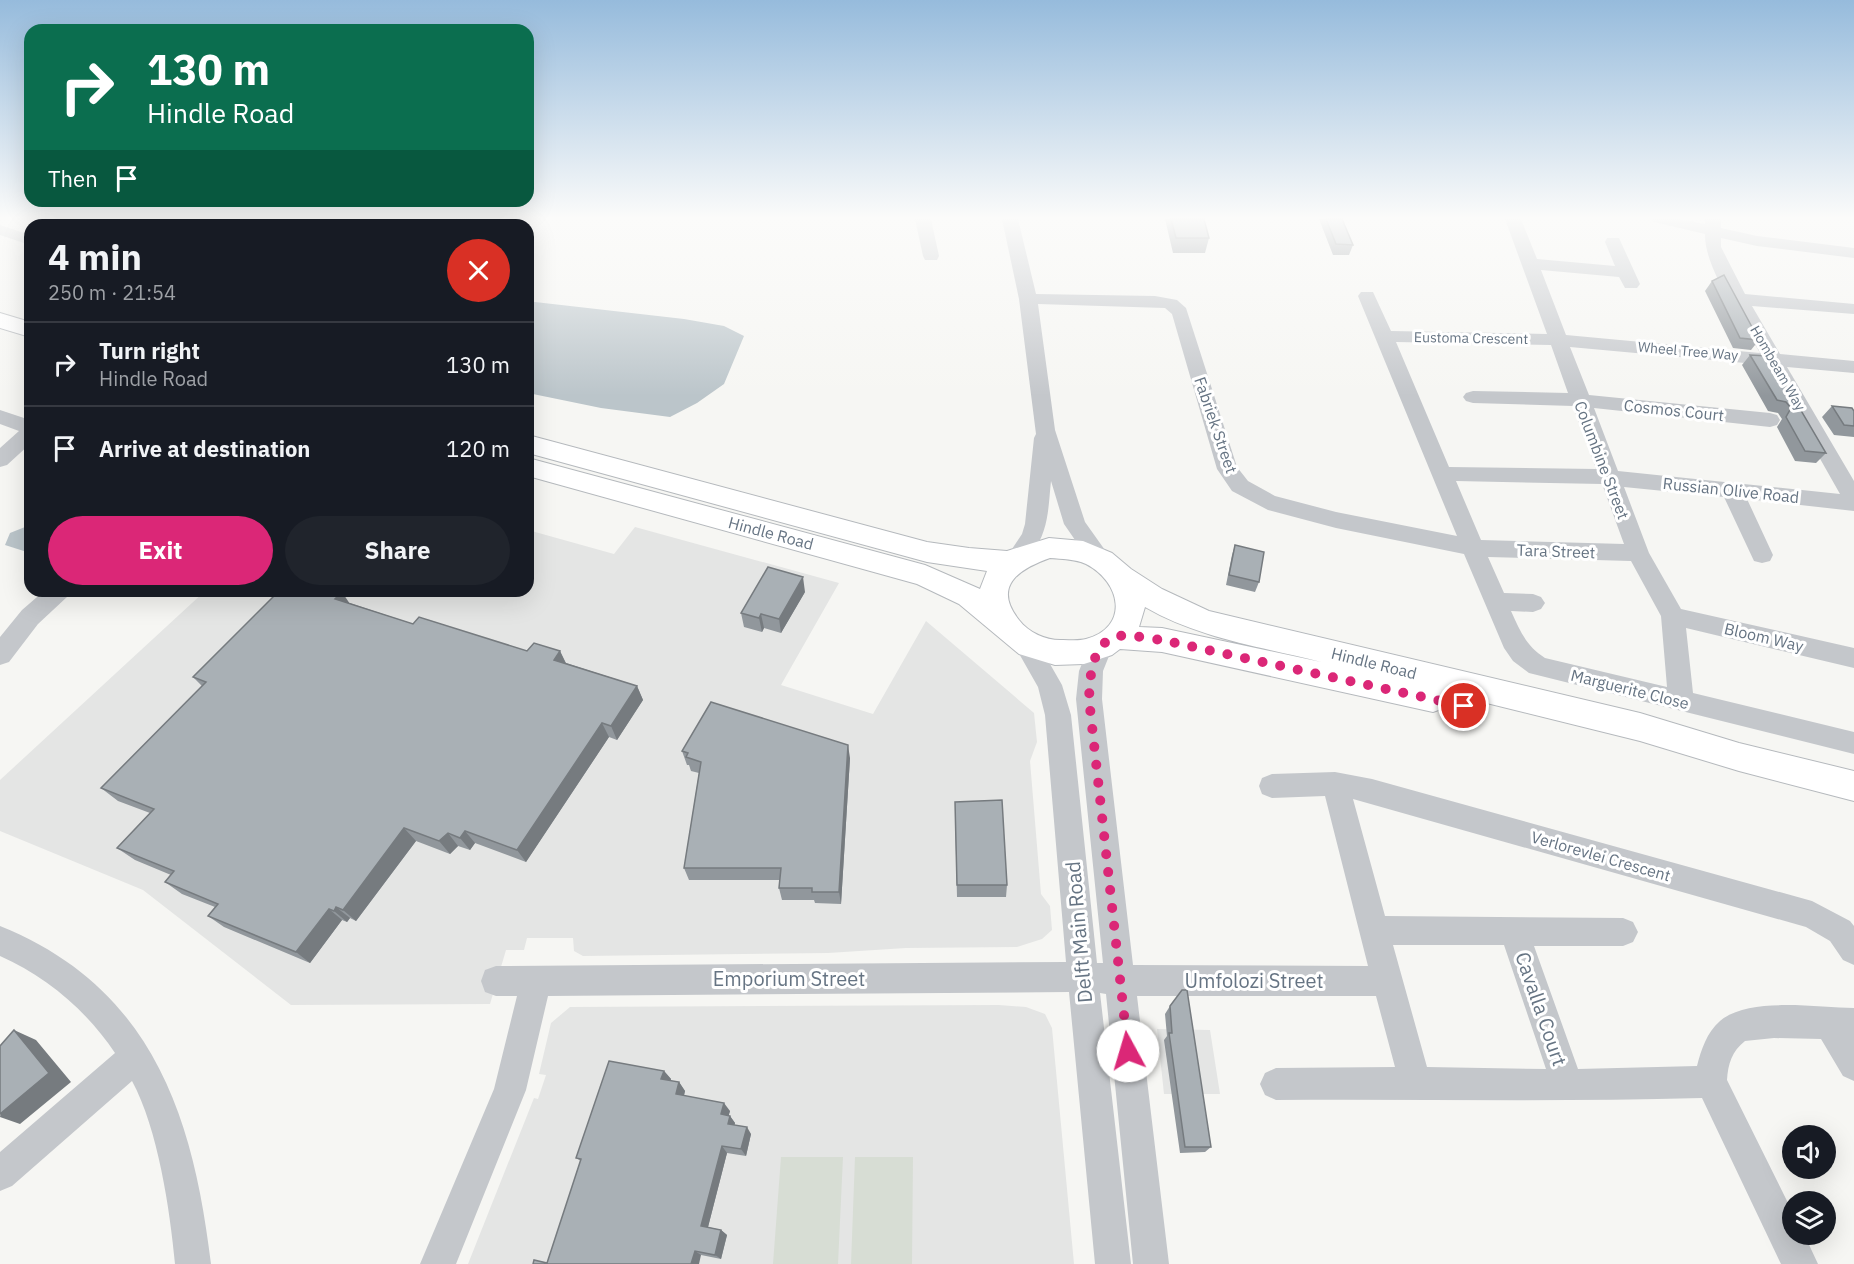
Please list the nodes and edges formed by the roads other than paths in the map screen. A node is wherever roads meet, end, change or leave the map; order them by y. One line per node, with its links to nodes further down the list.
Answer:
1 (1023, 278): 6 (street)
2 (1535, 278): 13 (street, Columbine Street)
3 (1727, 278): 7 (street, Hombeam Way)
4 (1367, 296): 12 (street, Eustoma Crescent)
5 (0, 299): 8 (main road)
6 (1028, 299): 21 (street); 30 (street, Fabriek Street)
7 (1738, 299): 9 (street); 14 (street, Hombeam Way)
8 (24, 306)
9 (1854, 309)
10 (0, 320): 11 (main road)
11 (24, 328)
12 (1385, 336): 13 (street, Eustoma Crescent); 26 (street, Eustoma Crescent)
13 (1557, 340): 14 (street, Wheel Tree Way); 17 (street, Columbine Street)
14 (1773, 359): 15 (street, Wheel Tree Way); 29 (street, Hombeam Way)
15 (1854, 367)
16 (1473, 397): 17 (street, Cosmos Court)
17 (1579, 400): 19 (street, Cosmos Court); 27 (street, Columbine Street)
18 (0, 417): 20 (street)
19 (1770, 420)
20 (24, 425)
21 (1045, 430): 33 (street); 34 (street)
22 (24, 438): 24 (street)
23 (534, 446): 33 (main road, Hindle Road)
24 (0, 460)
25 (534, 469): 39 (main road, Hindle Road)
26 (1442, 474): 27 (street); 30 (street, Eustoma Crescent)
27 (1609, 478): 28 (street, Russian Olive Road); 31 (street, Columbine Street)
28 (1732, 490): 29 (street, Russian Olive Road); 32 (street)
29 (1854, 501)
30 (1475, 548): 31 (street, Tara Street); 36 (street, Marguerite Close)
31 (1638, 553): 38 (street, Columbine Street)
32 (1762, 555)
33 (1014, 560): 34 (main road); 39 (main road)
34 (1111, 568): 40 (main road); 46 (main road, Hindle Road)
35 (52, 597): 42 (street)
36 (1496, 602): 37 (street); 44 (street, Marguerite Close)
37 (1533, 603)
38 (1673, 616): 43 (street, Bloom Way); 44 (street, Columbine Street)
39 (1003, 623): 41 (main road)
40 (1108, 642): 41 (main road); 46 (main road, Hindle Road); 56 (street, Delft Main Road)
41 (1025, 643): 55 (street, Delft Main Road)
42 (0, 655)
43 (1854, 658)
44 (1682, 701): 45 (street, Marguerite Close)
45 (1854, 743)
46 (1739, 757): 49 (main road, Hindle Road)
47 (1335, 784): 48 (street, Verlorevlei Crescent); 50 (street); 54 (street, Verlorevlei Crescent)
48 (1272, 786)
49 (1854, 786)
50 (1374, 930): 51 (street, Cavalla Court); 59 (street)
51 (1514, 931): 52 (street, Cavalla Court); 66 (street, Cavalla Court)
52 (1623, 932)
53 (0, 940): 61 (street)
54 (1854, 950)
55 (1083, 977): 56 (street, Emporium Street); 58 (street, Emporium Street); 70 (street, Delft Main Road)
56 (1121, 980): 59 (street, Umfolozi Street); 71 (street, Delft Main Road)
57 (496, 981): 58 (street, Emporium Street)
58 (536, 981): 69 (street)
59 (1387, 981): 64 (street)
60 (1843, 1024): 62 (street); 63 (street)
61 (135, 1057): 67 (street); 68 (street)
62 (1854, 1065)
63 (1711, 1082): 66 (street); 72 (street)
64 (1415, 1083): 65 (street); 66 (street)
65 (1276, 1084)
66 (1568, 1086)
67 (0, 1174)
68 (193, 1264)
69 (438, 1264)
70 (1113, 1264)
71 (1151, 1264)
72 (1800, 1264)

